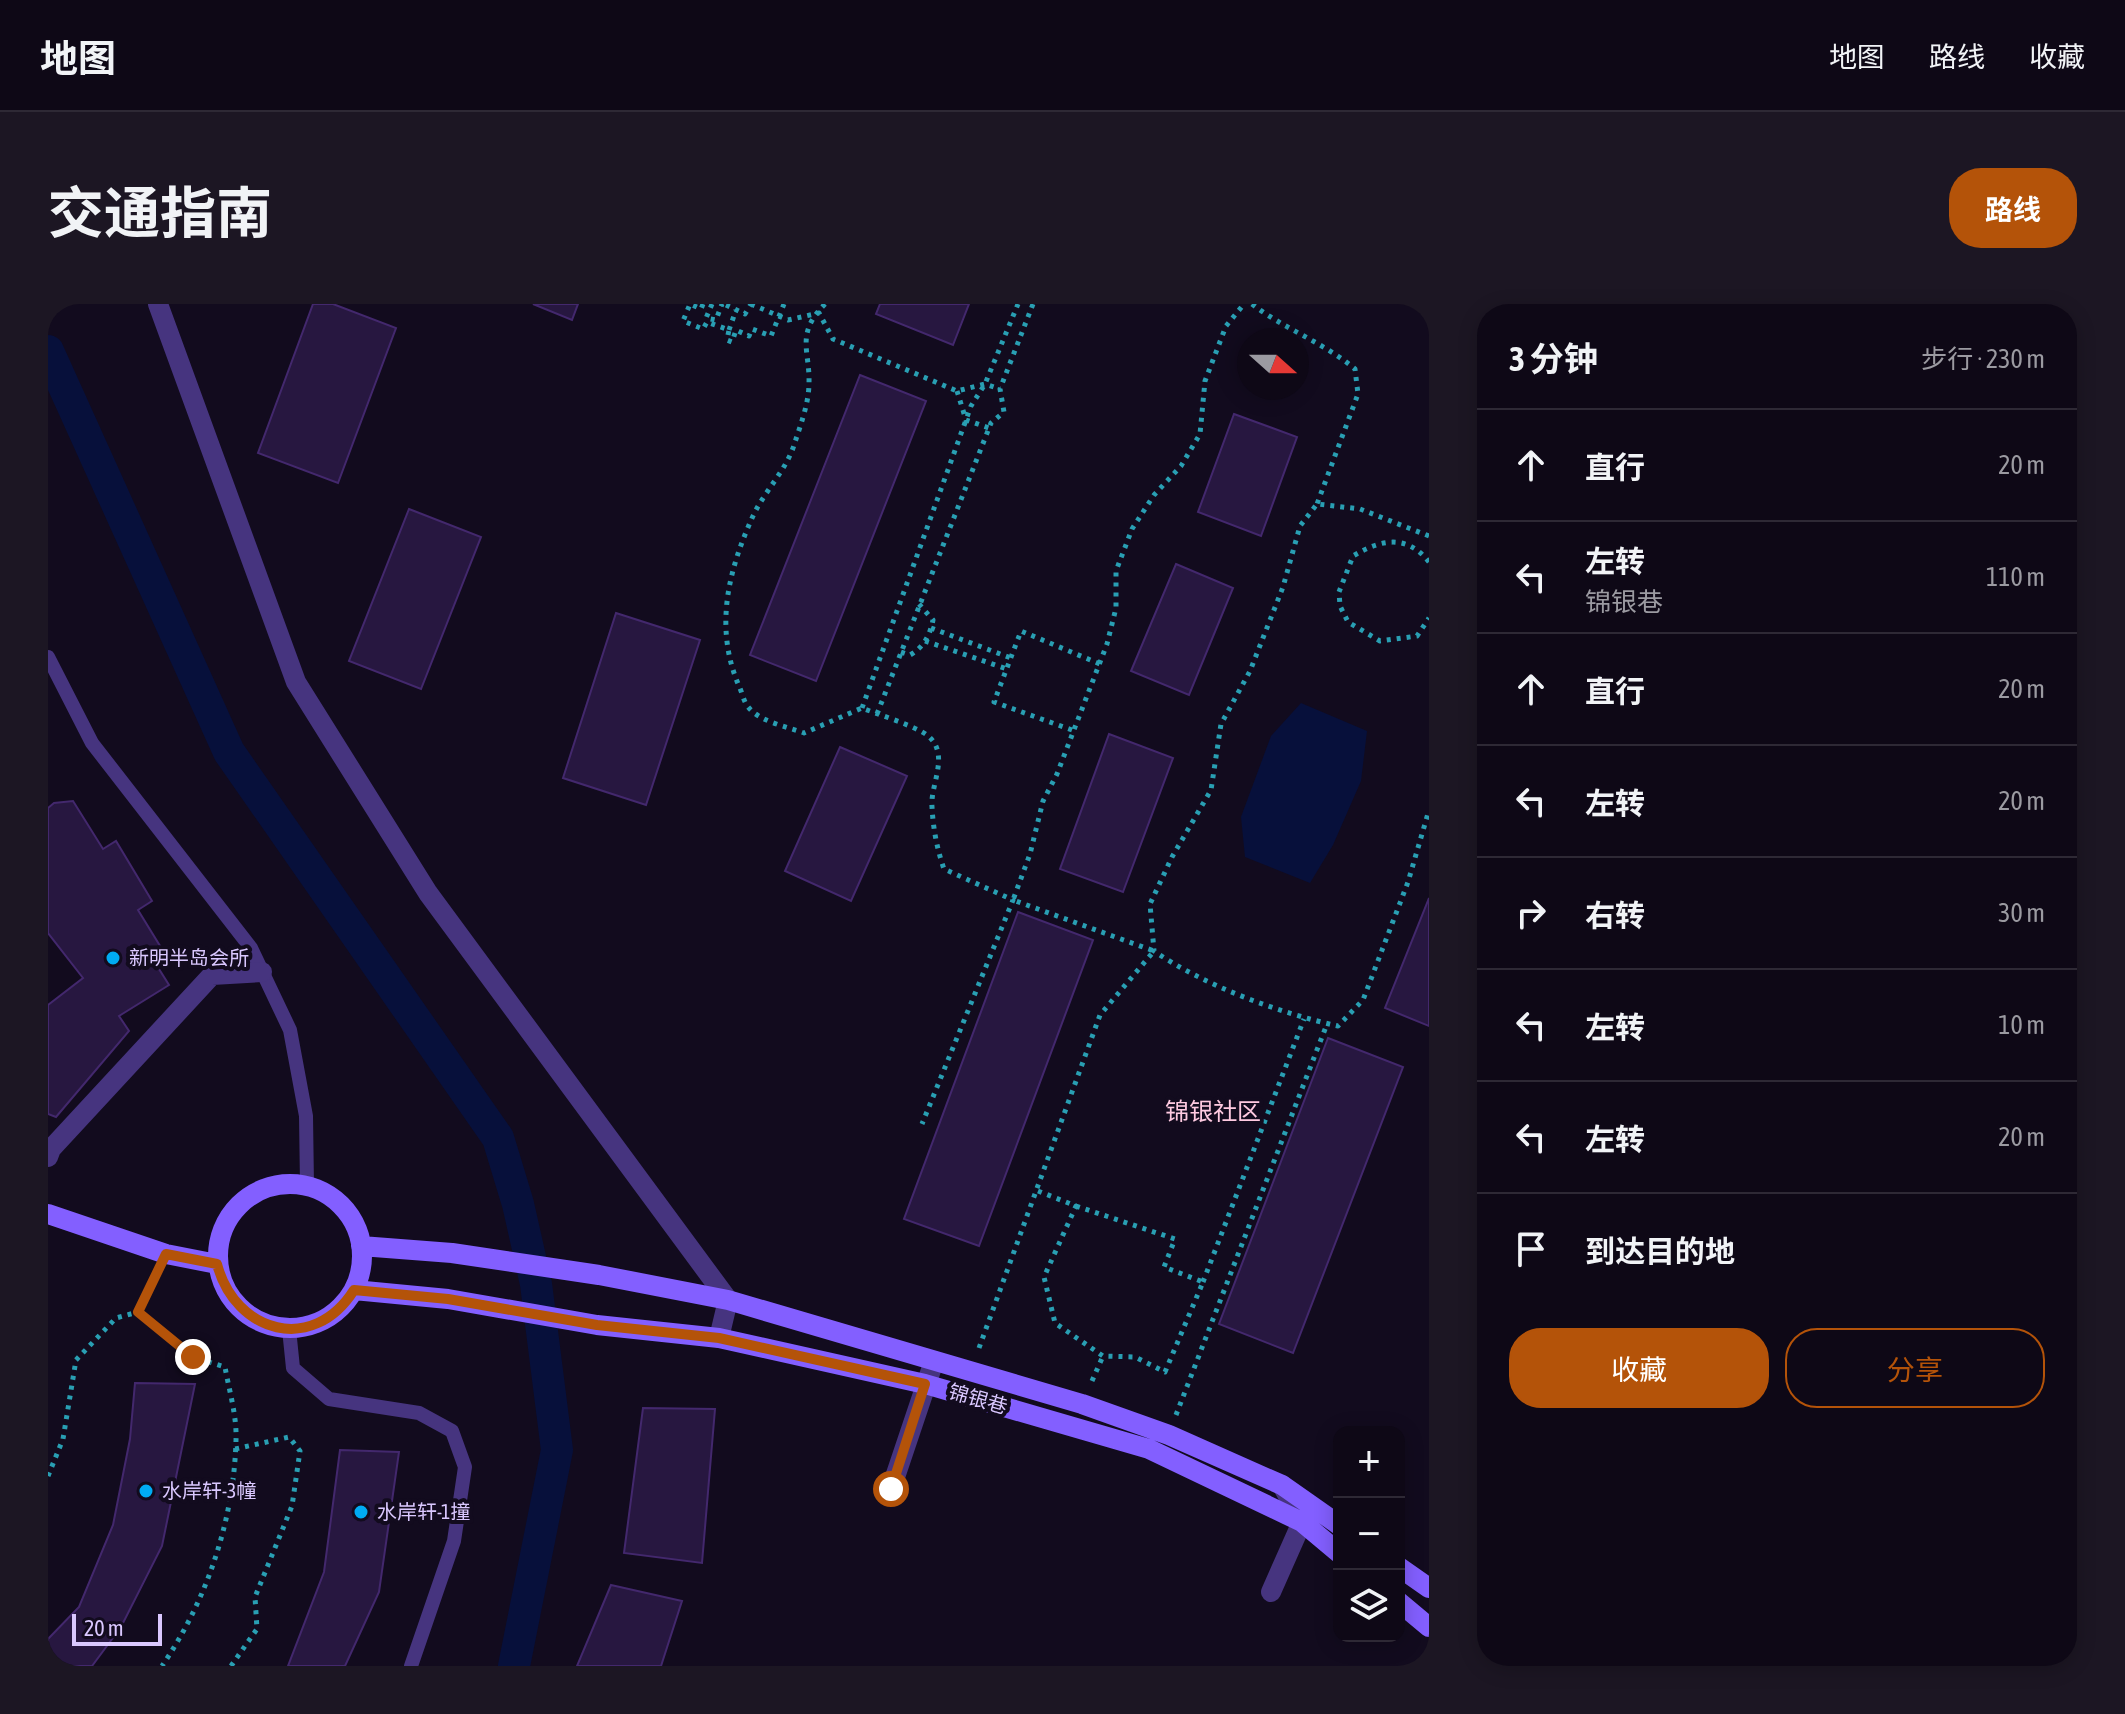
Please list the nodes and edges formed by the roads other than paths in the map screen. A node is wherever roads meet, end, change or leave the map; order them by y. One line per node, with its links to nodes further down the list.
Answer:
1 (158, 304): 10 (street)
2 (48, 657): 3 (lane)
3 (262, 972): 4 (street); 5 (lane)
4 (48, 1157)
5 (307, 1185): 7 (main road); 8 (main road)
6 (48, 1214): 8 (main road)
7 (361, 1246): 9 (main road); 10 (main road, 锦银巷)
8 (217, 1264): 11 (main road)
9 (354, 1290): 11 (main road); 12 (main road, 锦银巷)
10 (728, 1300): 12 (street); 13 (main road, 锦银巷)
11 (289, 1329): 25 (lane)
12 (719, 1338): 14 (main road, 锦银巷)
13 (934, 1361): 14 (street); 15 (main road, 锦银巷)
14 (925, 1384): 16 (street); 18 (main road, 锦银巷)
15 (1282, 1485): 17 (main road, 锦银巷); 18 (street)
16 (891, 1489)
17 (1333, 1521)
18 (1302, 1522): 19 (main road, 锦银巷); 22 (street)
19 (1333, 1548)
20 (1403, 1570): 21 (main road)
21 (1429, 1588)
22 (1271, 1592)
23 (1405, 1607): 24 (main road)
24 (1429, 1627)
25 (411, 1666)

